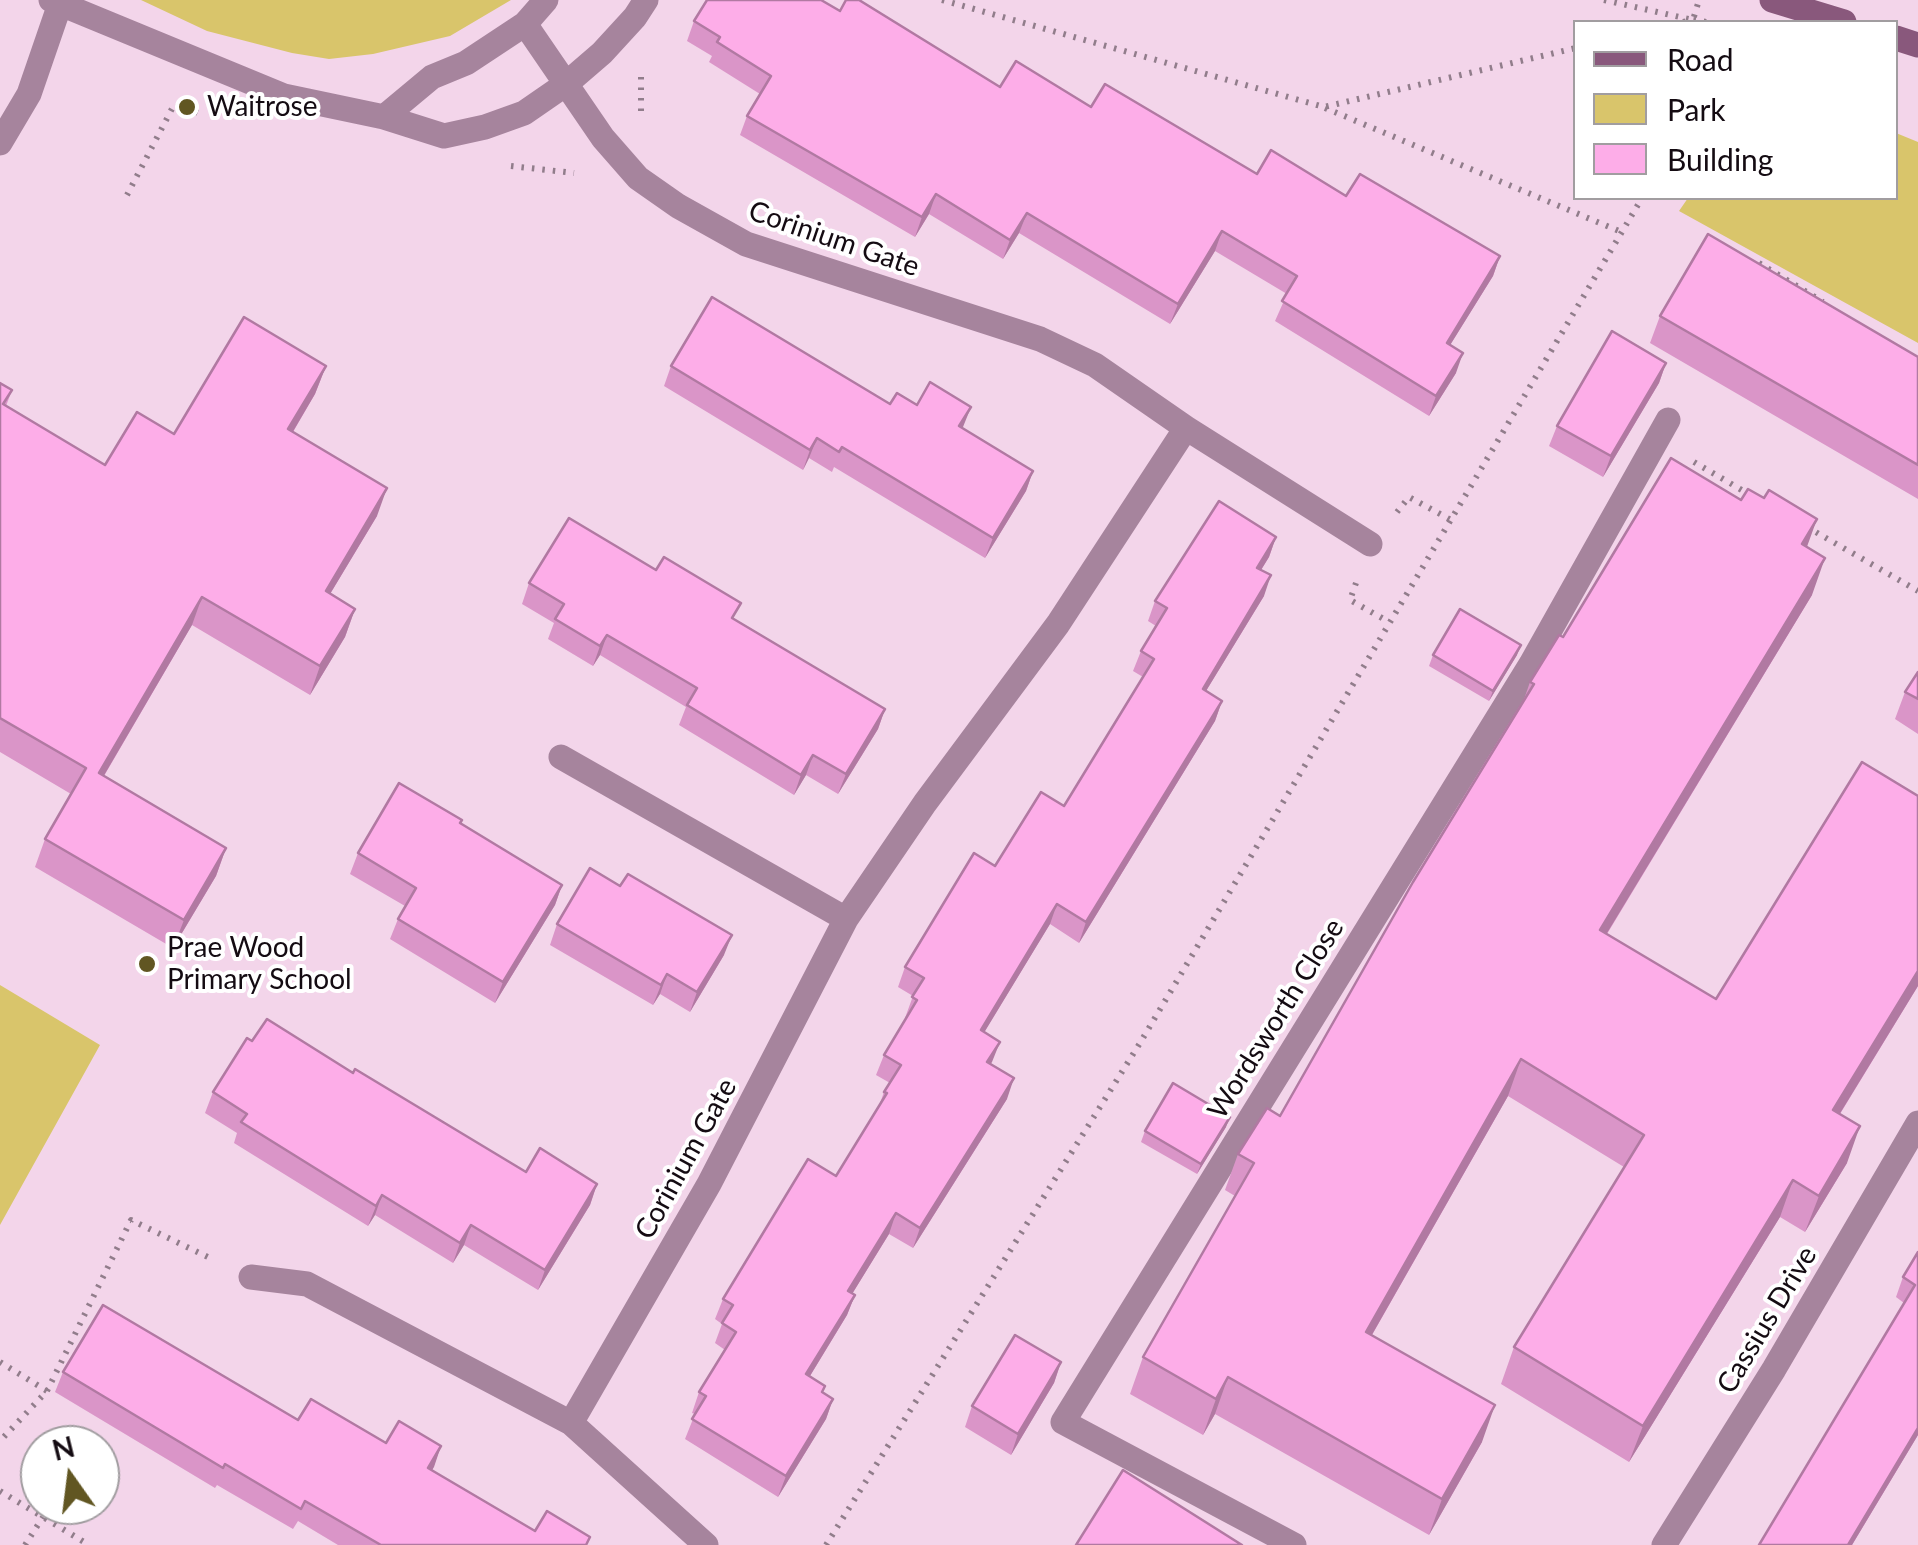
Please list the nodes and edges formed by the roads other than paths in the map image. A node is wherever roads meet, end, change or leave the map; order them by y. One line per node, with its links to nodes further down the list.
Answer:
1 (546, 0): 6 (street)
2 (646, 0): 7 (street)
3 (1772, 0): 5 (street)
4 (55, 2): 8 (street); 9 (street)
5 (1837, 20)
6 (524, 24): 7 (street, Corinium Gate); 8 (street)
7 (566, 84): 8 (street); 10 (street, Corinium Gate)
8 (384, 117)
9 (0, 143)
10 (1186, 428): 12 (street, Corinium Gate); 14 (street, Corinium Gate)
11 (1662, 430): 19 (street, Wordsworth Close)
12 (1370, 544)
13 (561, 756): 14 (street)
14 (846, 919): 17 (street, Corinium Gate)
15 (1918, 1123): 20 (street, Cassius Drive)
16 (250, 1277): 17 (street)
17 (571, 1422): 18 (street)
18 (706, 1545)
19 (1294, 1545)
20 (1664, 1545)

